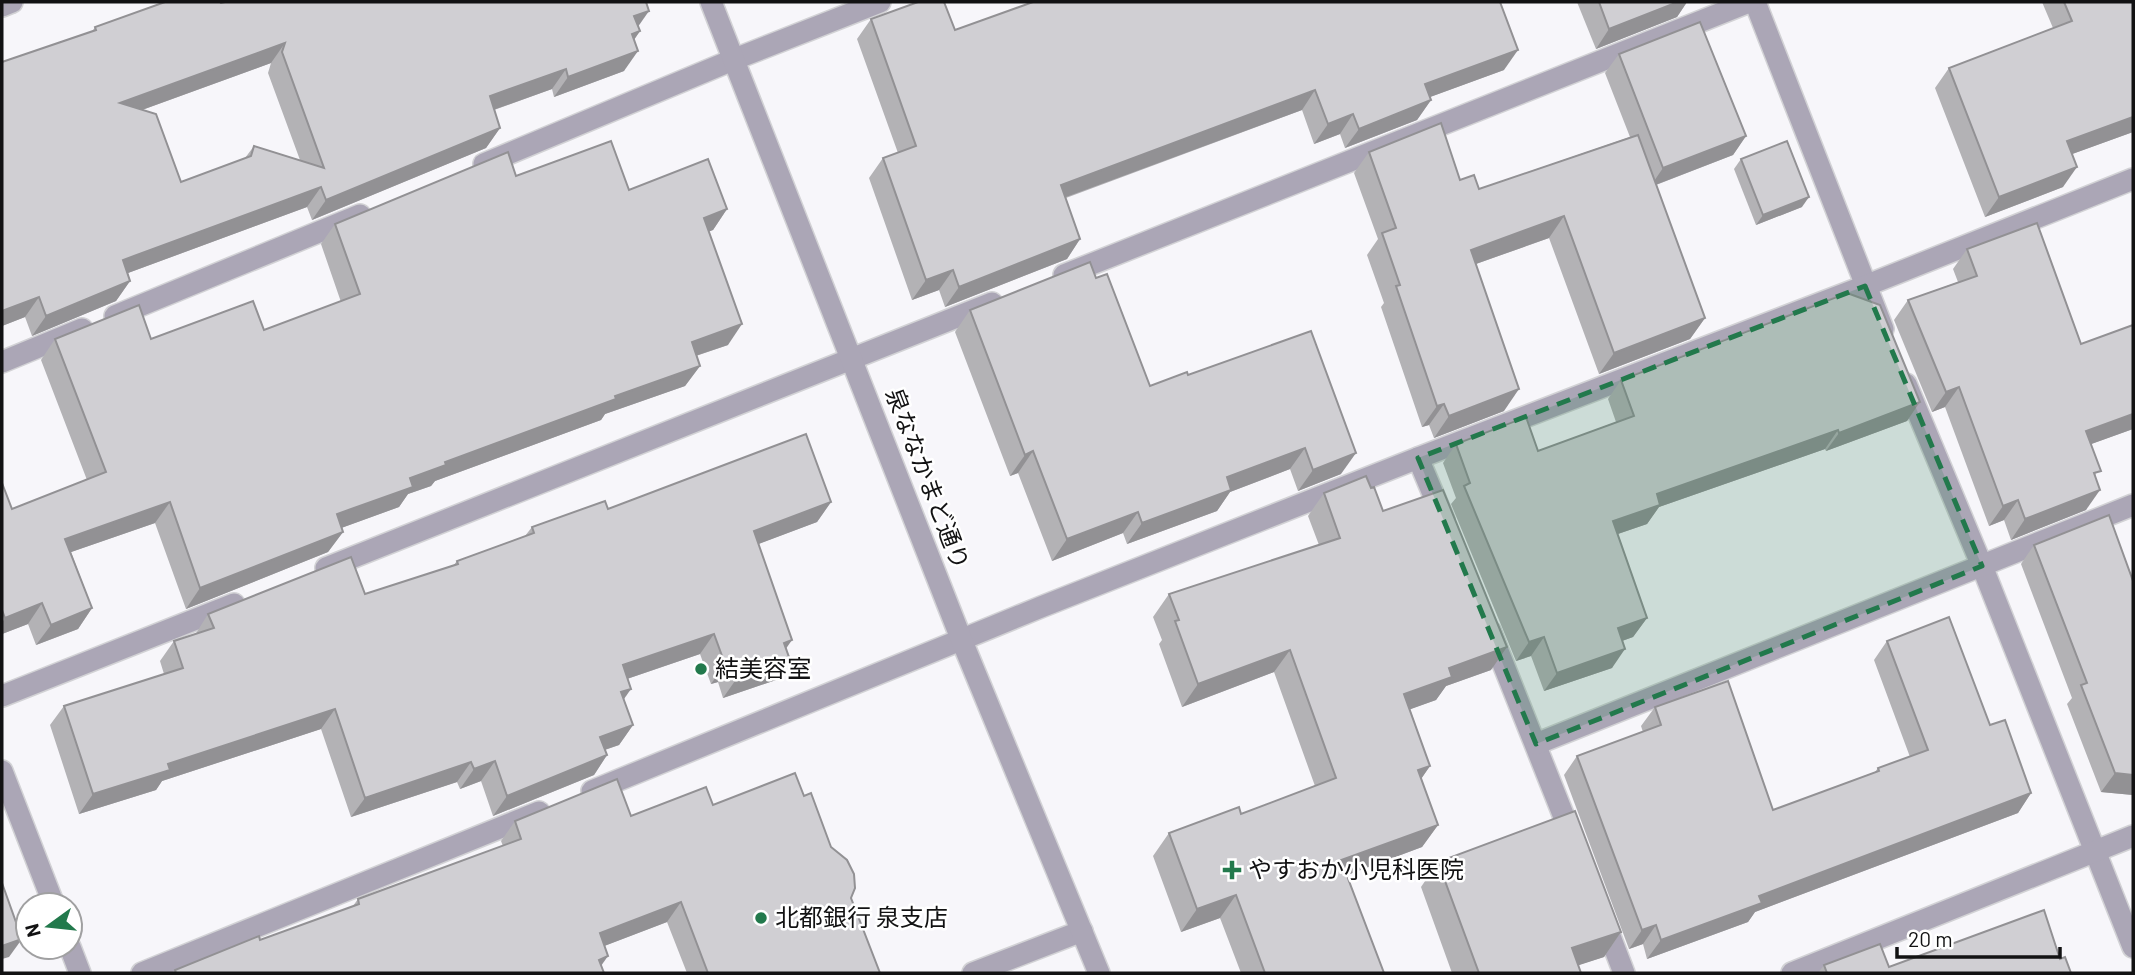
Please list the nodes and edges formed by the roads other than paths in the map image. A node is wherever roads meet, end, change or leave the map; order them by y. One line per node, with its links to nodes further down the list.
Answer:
1 (12, 2): 5 (street)
2 (711, 2): 6 (street, 泉ななかまど通り)
3 (880, 2): 6 (street)
4 (1752, 2): 10 (street); 11 (street)
5 (2, 6)
6 (735, 59): 7 (street); 13 (street, 泉ななかまど通り)
7 (468, 170)
8 (2133, 179): 11 (street)
9 (377, 208): 14 (street)
10 (1045, 282)
11 (1865, 286): 15 (street); 18 (street)
12 (1007, 297): 13 (street)
13 (852, 359): 19 (street); 22 (street, 泉ななかまど通り)
14 (2, 362)
15 (1418, 458): 17 (street); 22 (street)
16 (2133, 505): 18 (street)
17 (1454, 545)
18 (1982, 566): 24 (street); 27 (street)
19 (312, 573)
20 (246, 599): 23 (street)
21 (1480, 607): 24 (street)
22 (962, 641): 31 (street, 泉ななかまど通り); 33 (street)
23 (2, 696)
24 (1536, 744): 28 (street)
25 (2, 771): 29 (street)
26 (2133, 835): 27 (street)
27 (2094, 852): 32 (street); 37 (street)
28 (1580, 859)
29 (49, 891)
30 (1595, 897): 36 (street)
31 (1082, 931): 34 (street); 35 (street, 泉ななかまど通り)
32 (2133, 947)
33 (142, 973)
34 (974, 973)
35 (1099, 973)
36 (1624, 973)
37 (1792, 973)

